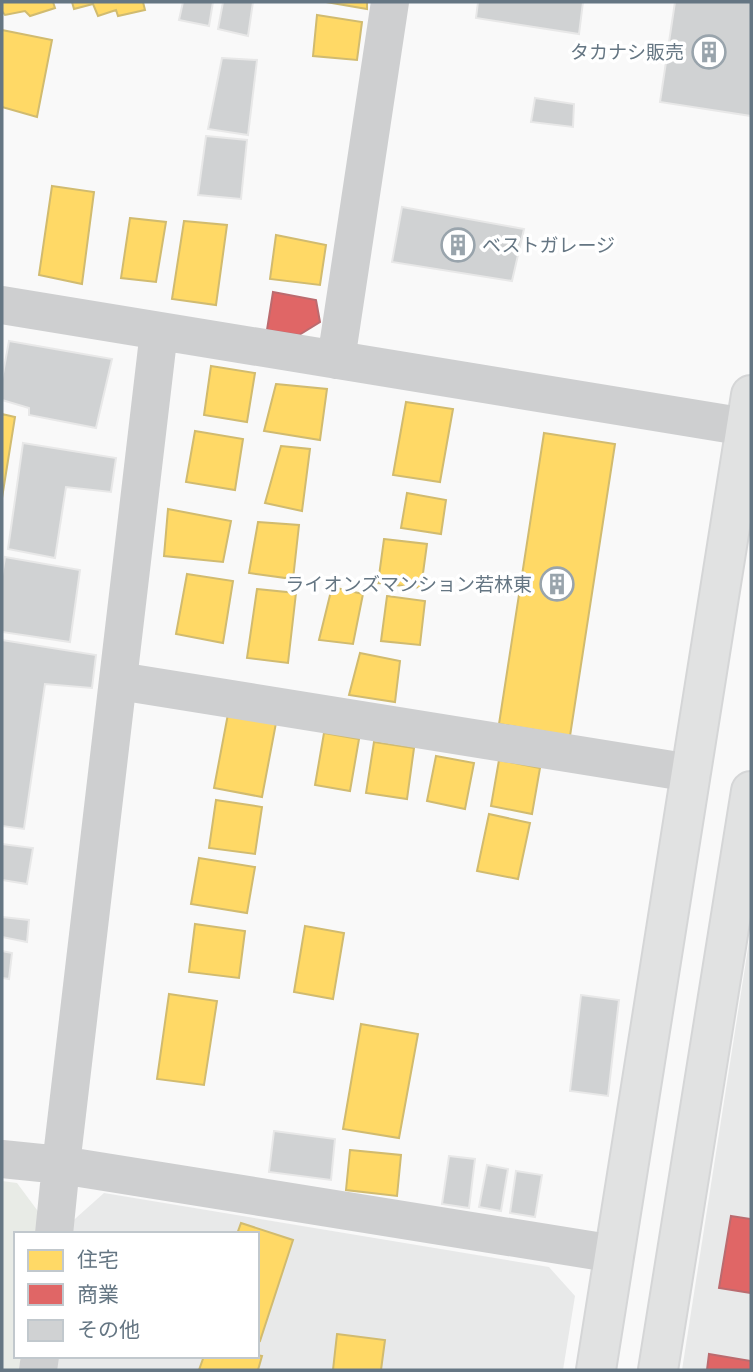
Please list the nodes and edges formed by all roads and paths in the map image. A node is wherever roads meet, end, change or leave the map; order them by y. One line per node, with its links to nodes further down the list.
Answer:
1 (390, 2): 4 (street)
2 (2, 305): 3 (street)
3 (159, 331): 4 (street); 7 (street)
4 (336, 360): 5 (street)
5 (749, 411): 6 (street)
6 (737, 572): 8 (street)
7 (119, 681): 8 (street); 11 (street)
8 (691, 773): 13 (street)
9 (751, 791): 15 (street)
10 (2, 1159): 11 (street)
11 (61, 1166): 12 (street); 13 (street)
12 (54, 1232)
13 (615, 1254): 14 (street)
14 (596, 1370)
15 (659, 1370)

